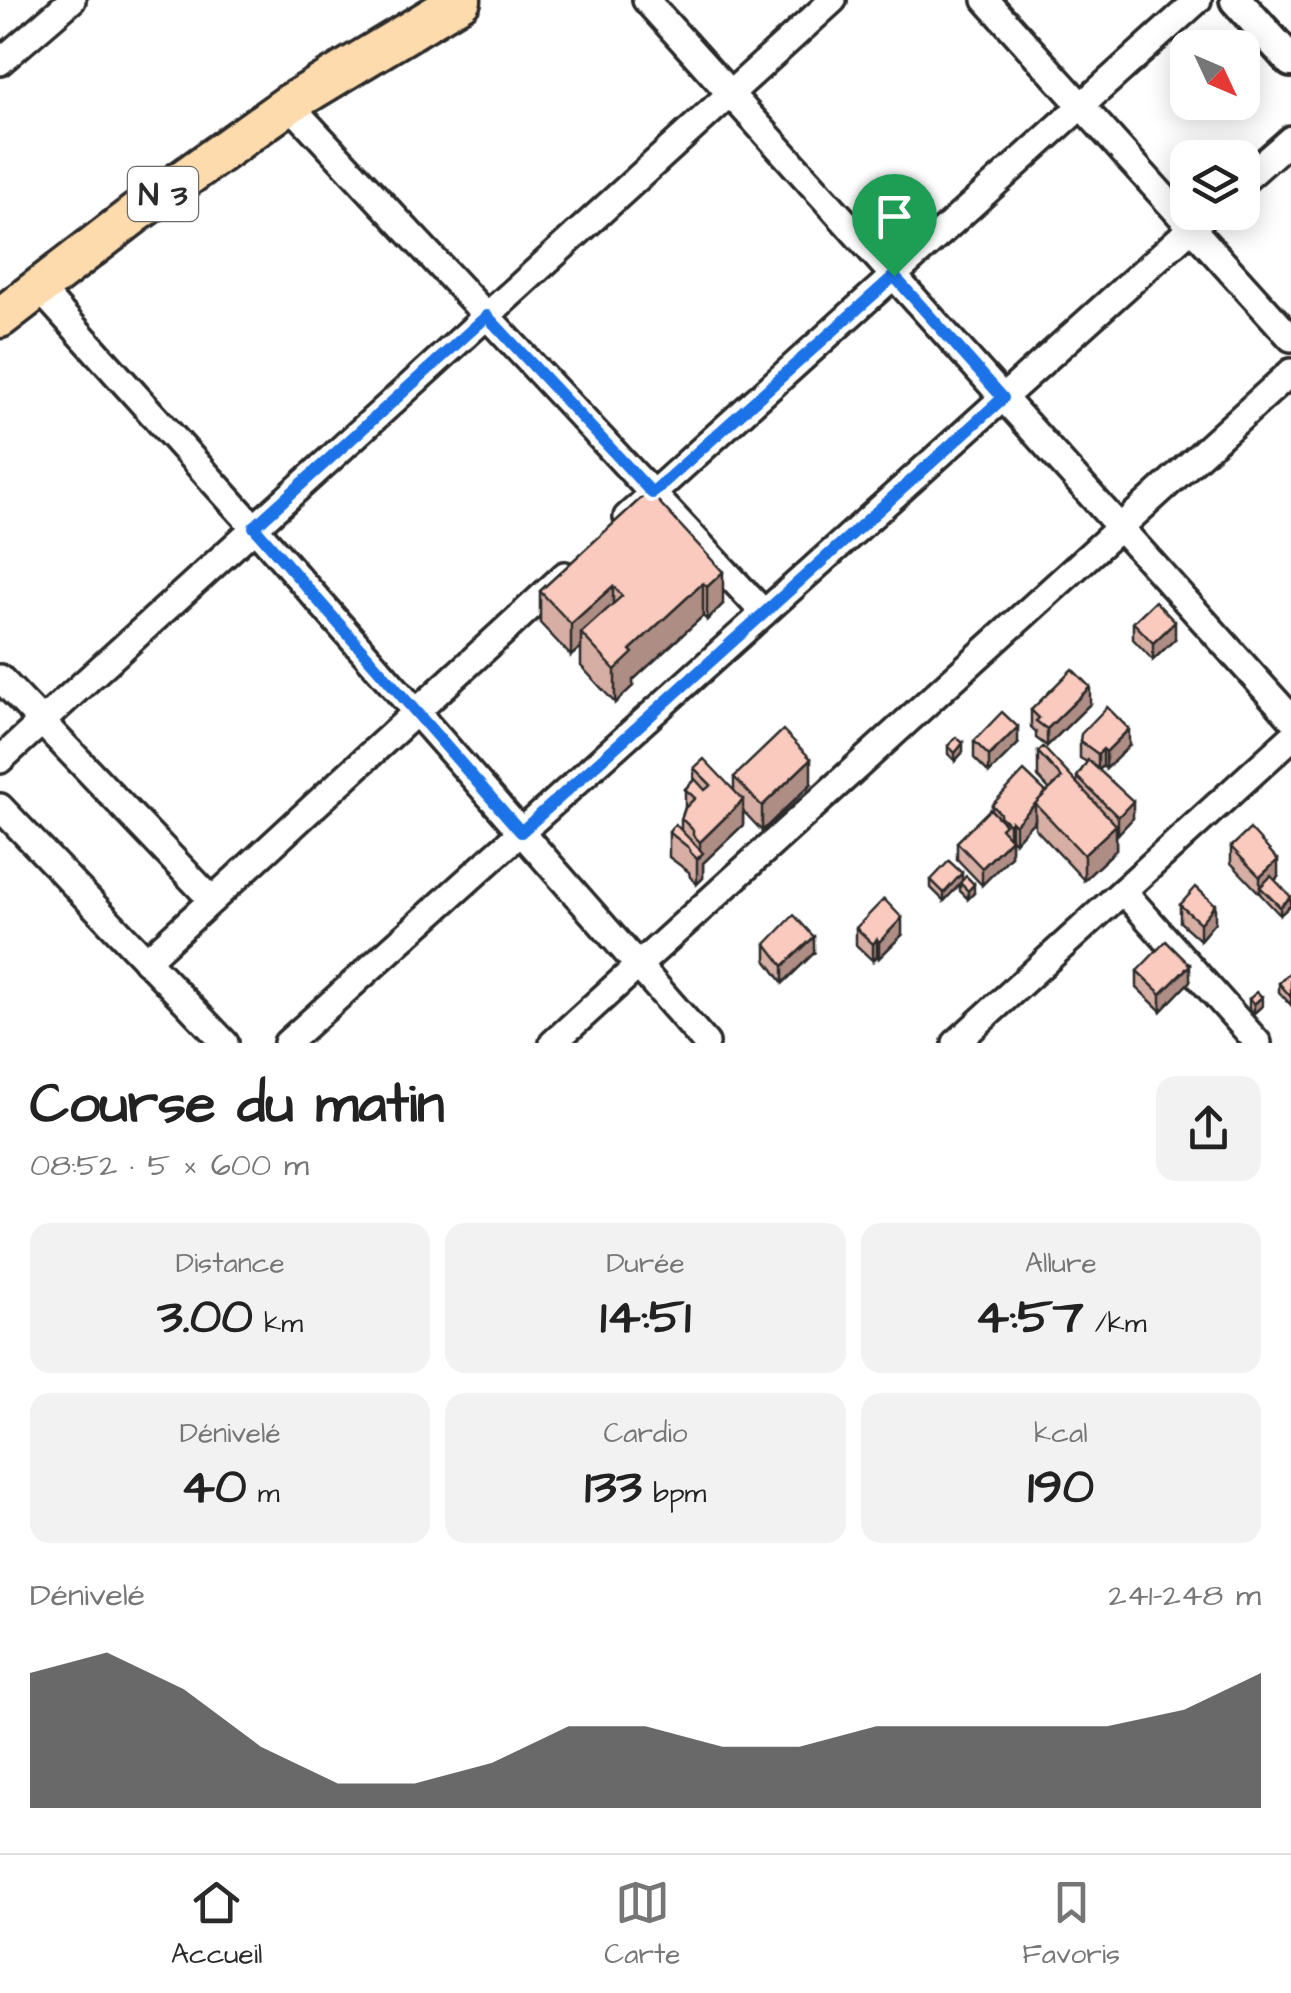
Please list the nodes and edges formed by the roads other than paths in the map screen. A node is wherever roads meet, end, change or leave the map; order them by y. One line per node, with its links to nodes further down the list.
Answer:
1 (72, 0): 8 (street)
2 (461, 0): 11 (main road, N 3)
3 (646, 0): 10 (street)
4 (833, 0): 10 (street)
5 (986, 0): 12 (street)
6 (1198, 0): 12 (street)
7 (1236, 0): 9 (street)
8 (0, 62)
9 (1291, 62)
10 (730, 94): 18 (street); 20 (street)
11 (289, 104): 19 (main road, N 3); 20 (street)
12 (1082, 107): 15 (street); 18 (street)
13 (1291, 139): 14 (street)
14 (1260, 166)
15 (1170, 191)
16 (1189, 230): 24 (street)
17 (1208, 230): 22 (street)
18 (894, 276): 24 (street); 25 (street)
19 (38, 287): 21 (main road, N 3); 26 (street)
20 (487, 316): 25 (street); 26 (street)
21 (0, 318)
22 (1291, 338)
23 (1291, 372): 27 (street)
24 (1003, 398): 27 (street); 30 (street)
25 (652, 493): 28 (street); 30 (street)
26 (254, 527): 32 (street); 34 (street)
27 (1120, 528): 33 (street); 42 (street)
28 (611, 532)
29 (583, 558): 32 (street)
30 (764, 613): 38 (street)
31 (0, 678): 34 (street)
32 (416, 712): 38 (street); 40 (street)
33 (1291, 718)
34 (42, 721): 36 (street); 40 (street)
35 (1291, 738): 39 (street)
36 (0, 760)
37 (0, 807): 41 (street)
38 (521, 832): 42 (street); 44 (street)
39 (1123, 891): 47 (street); 48 (street)
40 (212, 900): 41 (street)
41 (146, 961): 43 (street)
42 (638, 966): 45 (street); 46 (street)
43 (225, 1043)
44 (287, 1043)
45 (554, 1043)
46 (706, 1043)
47 (956, 1043)
48 (1258, 1043)

